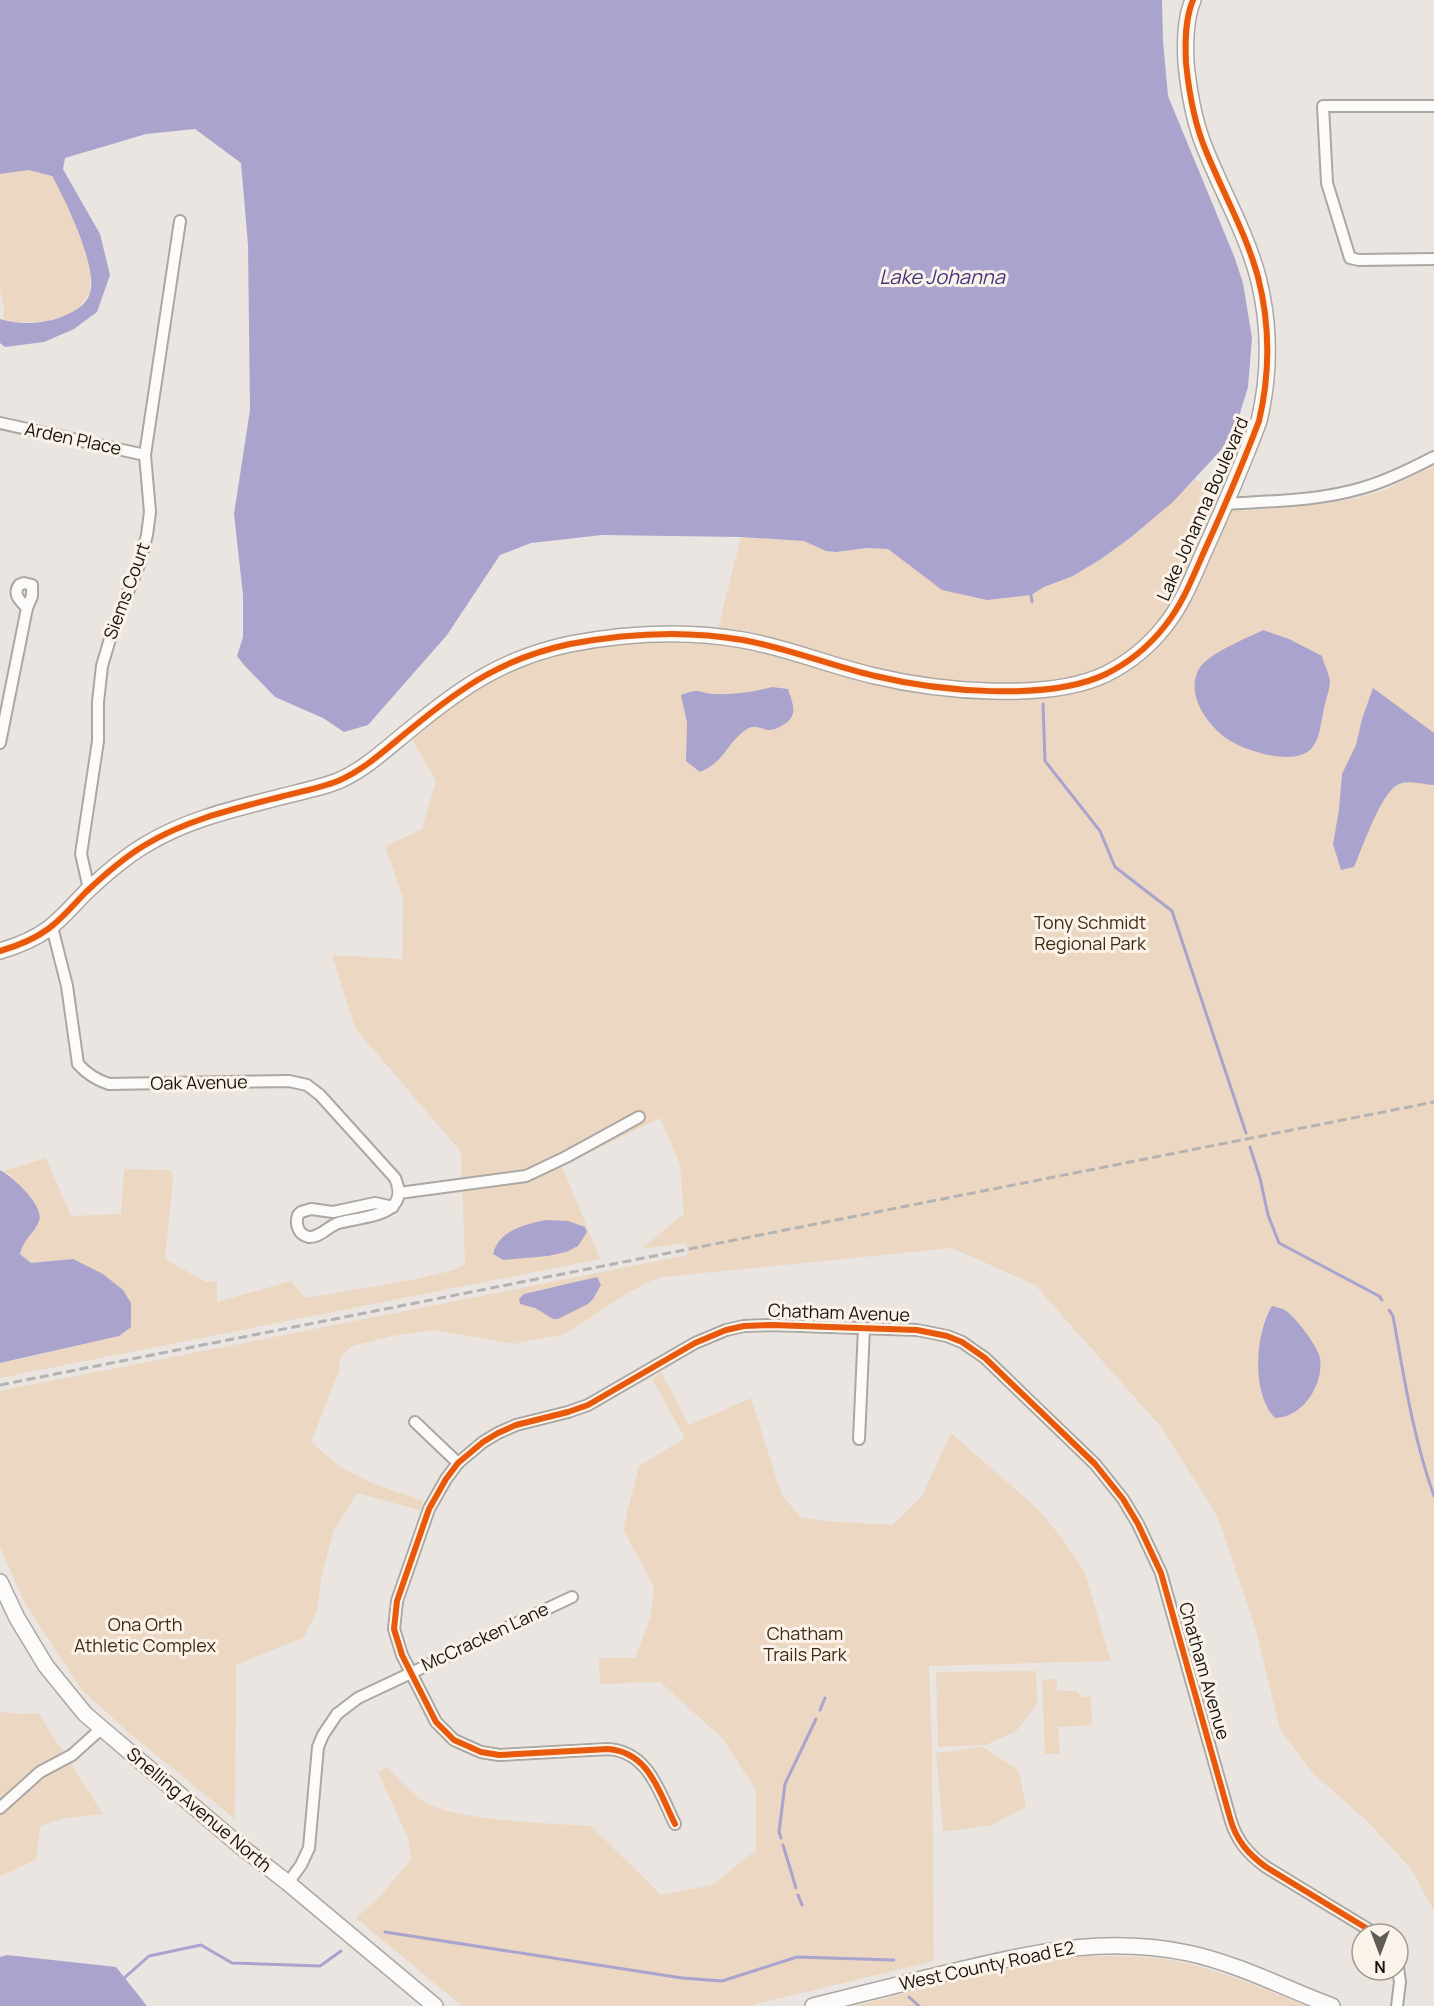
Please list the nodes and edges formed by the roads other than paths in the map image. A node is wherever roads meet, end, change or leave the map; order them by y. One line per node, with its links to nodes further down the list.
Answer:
1 (1193, 0): 8 (street, Lake Johanna Boulevard)
2 (1434, 106): 4 (street)
3 (180, 222): 6 (street, Siems Court)
4 (1434, 259)
5 (0, 423): 6 (street, Arden Place)
6 (145, 455): 11 (street, Siems Court)
7 (1434, 457): 8 (street)
8 (1225, 504): 11 (street, Lake Johanna Boulevard)
9 (27, 608): 10 (street)
10 (0, 743)
11 (90, 889): 12 (street, Lake Johanna Boulevard)
12 (52, 927): 13 (street, Lake Johanna Boulevard); 15 (street, Oak Avenue)
13 (0, 951)
14 (639, 1118): 15 (street)
15 (399, 1193): 16 (street)
16 (393, 1207): 16 (street)
17 (864, 1328): 19 (street); 20 (street, Chatham Avenue); 28 (street, Chatham Avenue)
18 (415, 1422): 20 (street)
19 (860, 1439)
20 (458, 1463): 23 (street, Chatham Avenue)
21 (0, 1582): 24 (street, Snelling Avenue North)
22 (572, 1597): 23 (street, McCracken Lane)
23 (410, 1672): 26 (street, Chatham Avenue); 27 (street, McCracken Lane)
24 (102, 1728): 25 (street); 27 (street, Snelling Avenue North)
25 (2, 1808)
26 (675, 1824)
27 (288, 1883): 30 (street, Snelling Avenue North)
28 (1356, 1922)
29 (1400, 1982): 33 (street)
30 (435, 2006)
31 (813, 2006): 32 (street, West County Road E2)
32 (1332, 2006)
33 (1397, 2006)

